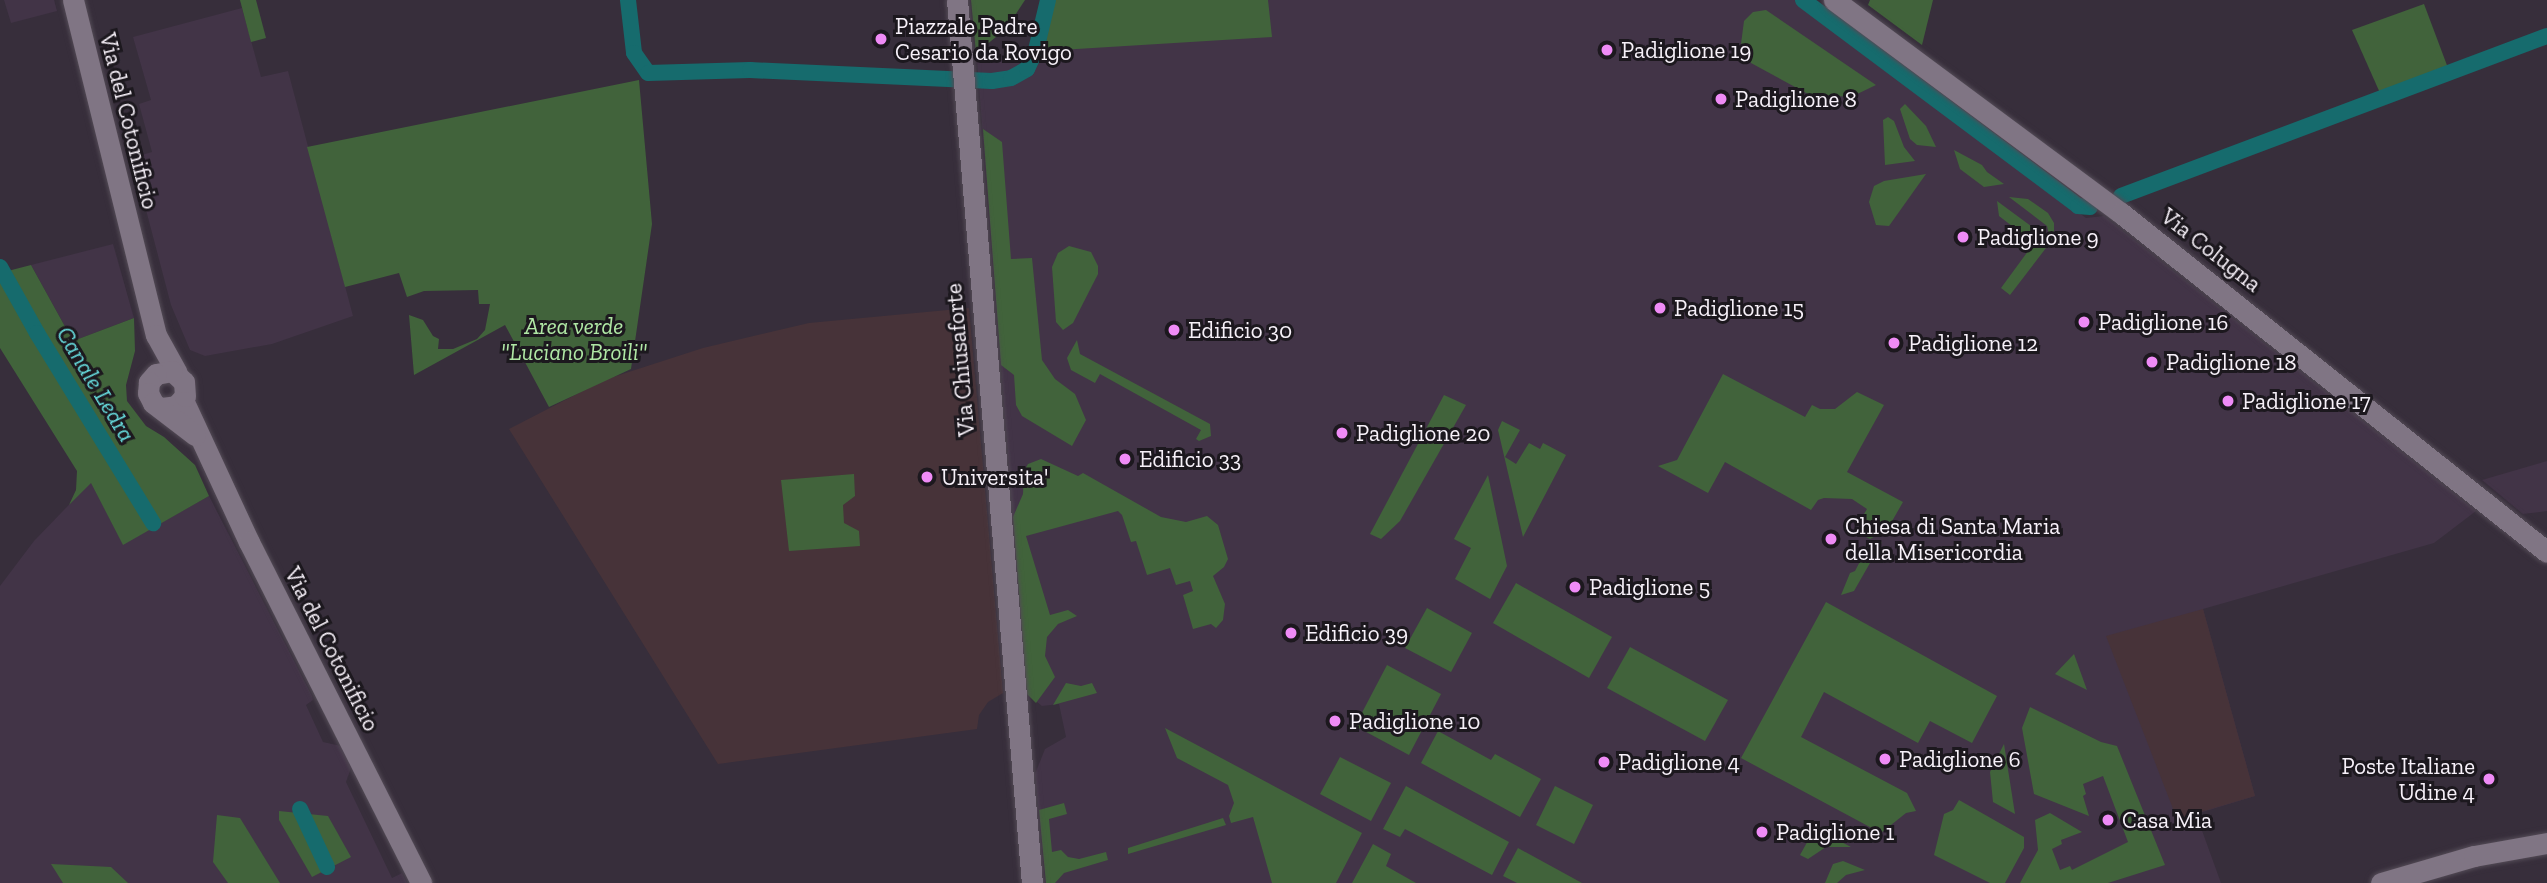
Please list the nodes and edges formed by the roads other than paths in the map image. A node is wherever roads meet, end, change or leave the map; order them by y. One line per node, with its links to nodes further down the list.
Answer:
1 (73, 0): 4 (street, Via del Cotonificio)
2 (957, 0): 13 (street, Via Chiusaforte)
3 (1834, 0): 10 (street, Via Colugna)
4 (156, 335): 5 (street, Via del Cotonificio); 6 (street, Via del Cotonificio)
5 (177, 373): 6 (street); 7 (street)
6 (152, 377): 8 (street)
7 (183, 400): 8 (street); 9 (street, Via del Cotonificio)
8 (162, 408): 9 (street, Via del Cotonificio)
9 (198, 437): 12 (street, Via del Cotonificio)
10 (2547, 552)
11 (2547, 844): 14 (street)
12 (421, 883)
13 (1032, 883)
14 (2381, 883)

